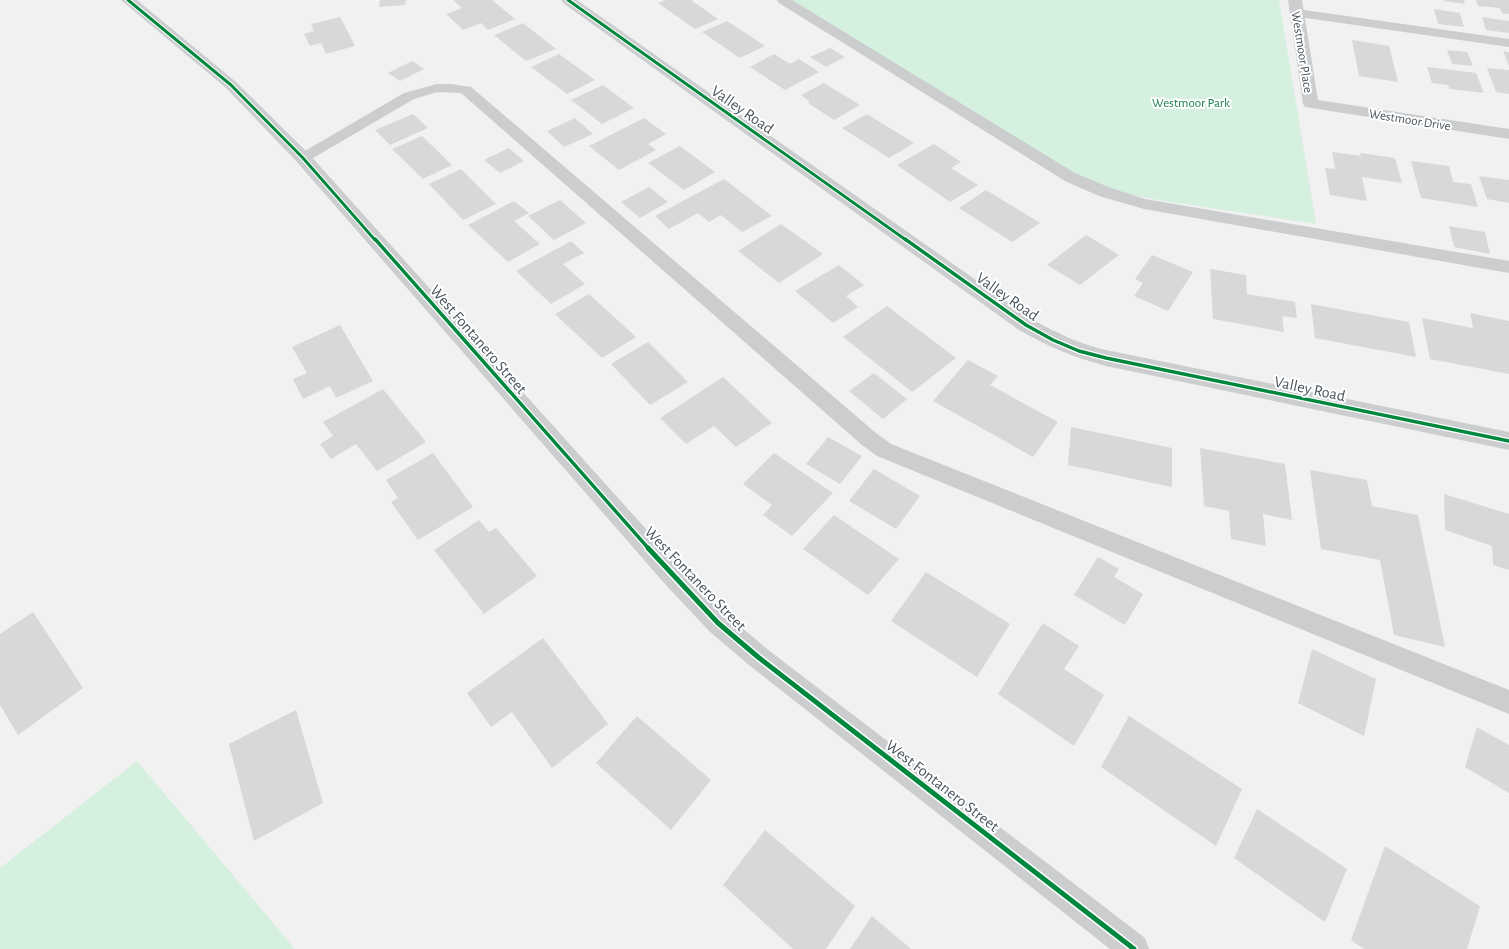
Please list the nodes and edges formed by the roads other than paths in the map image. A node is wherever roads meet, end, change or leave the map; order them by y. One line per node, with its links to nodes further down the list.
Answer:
1 (128, 0): 8 (street, West Fontanero Street)
2 (568, 0): 10 (street, Valley Road)
3 (783, 0): 9 (lane)
4 (1296, 6): 5 (lane); 6 (street, Westmoor Place)
5 (1509, 43)
6 (1311, 104): 7 (street, Westmoor Drive)
7 (1509, 134)
8 (303, 158): 11 (lane); 12 (street, West Fontanero Street)
9 (1509, 267)
10 (1509, 441)
11 (1509, 702)
12 (1134, 949)

